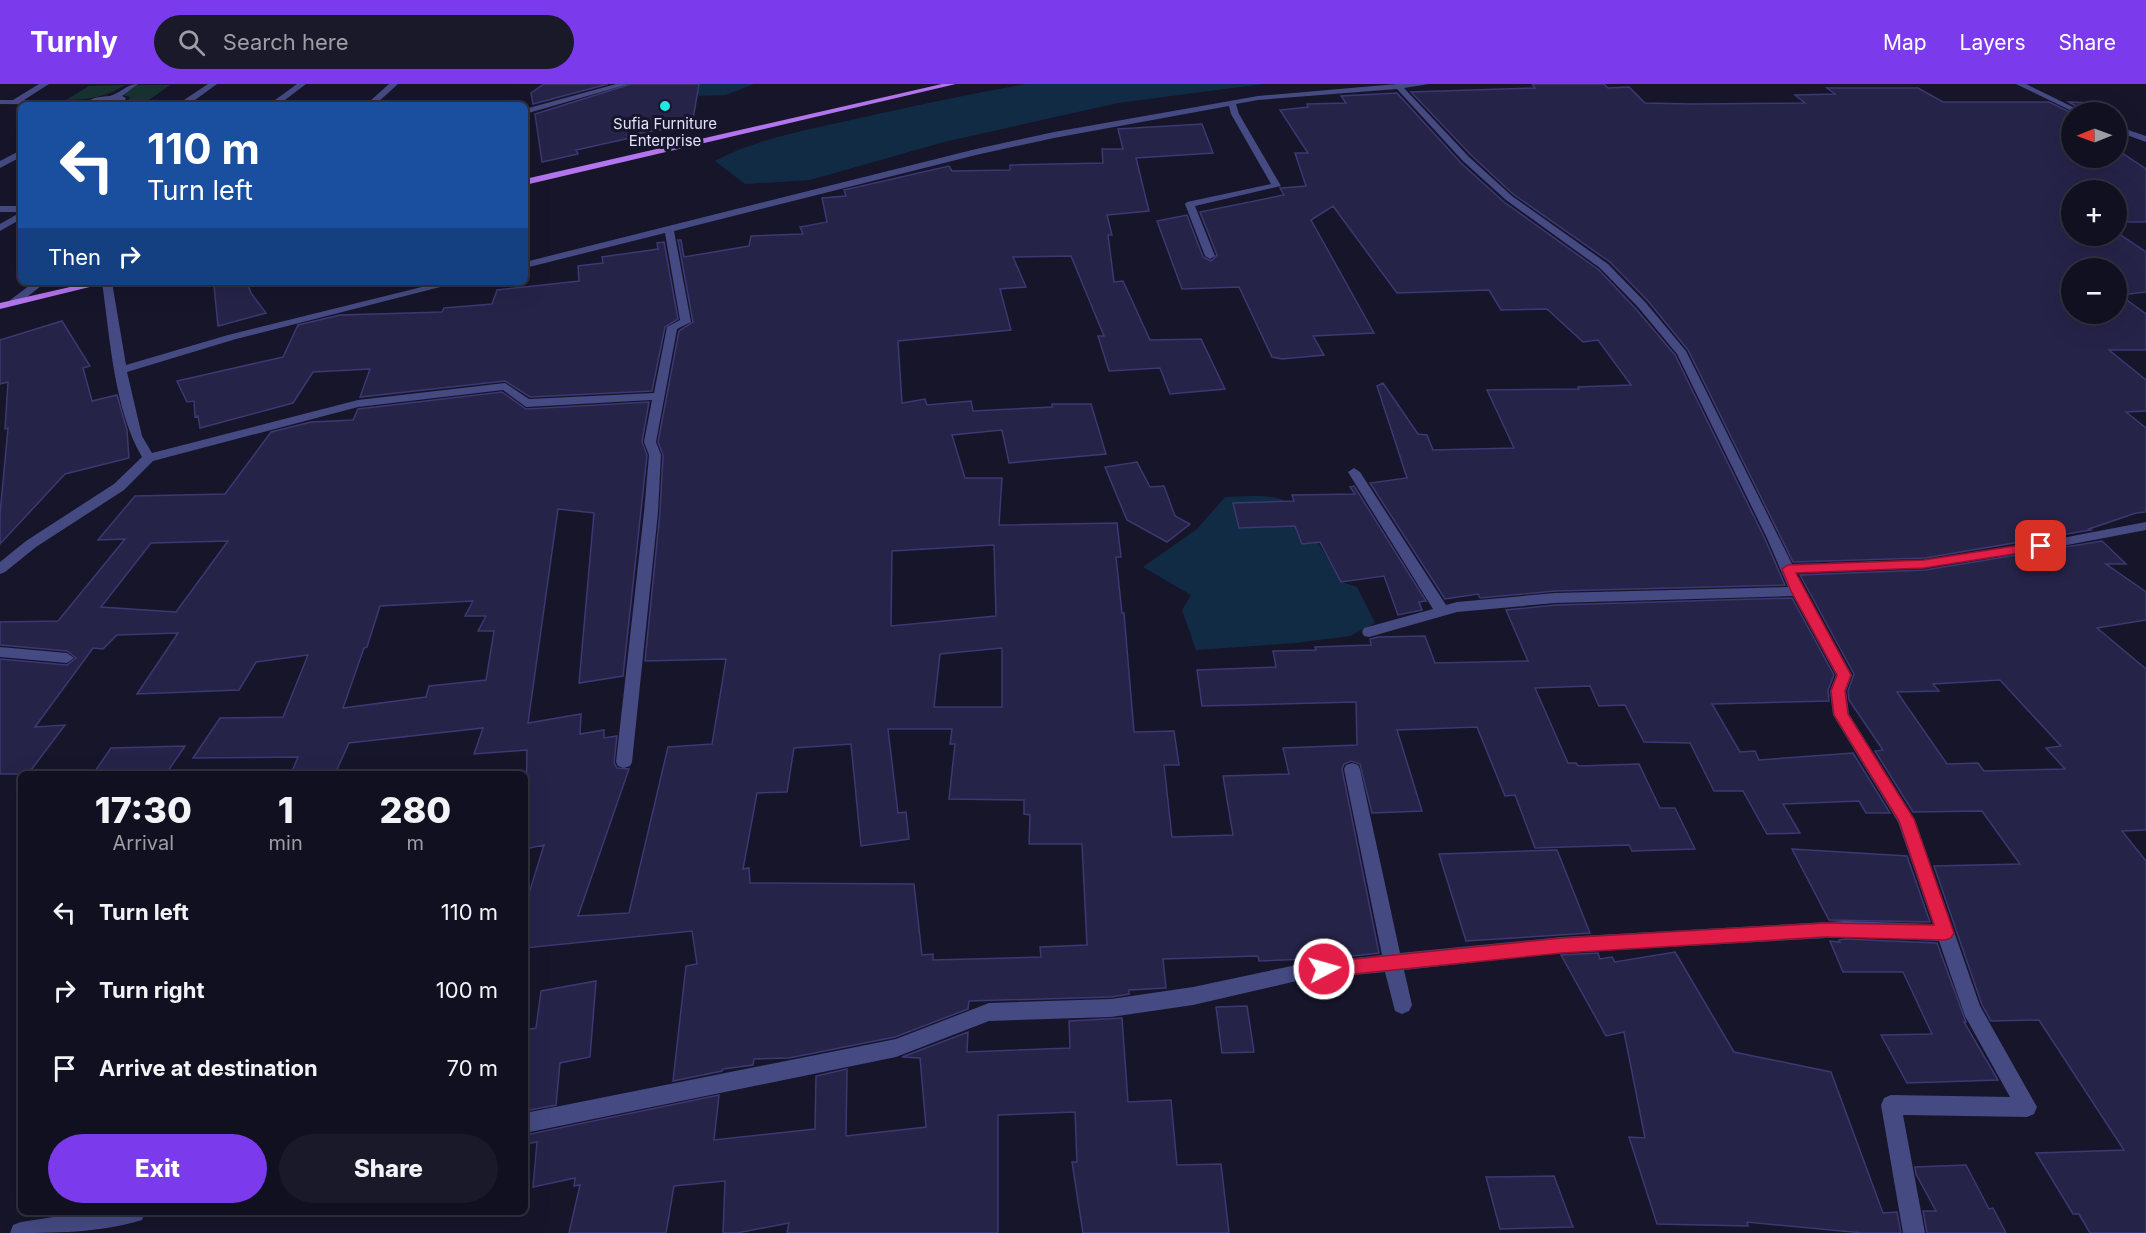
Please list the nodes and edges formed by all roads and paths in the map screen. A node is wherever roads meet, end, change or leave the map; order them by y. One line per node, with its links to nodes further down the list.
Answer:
1 (45, 84): 13 (street)
2 (134, 84): 11 (street)
3 (213, 84): 16 (street)
4 (302, 84): 17 (street)
5 (394, 84): 18 (street)
6 (625, 84): 22 (street)
7 (952, 84): 27 (main road)
8 (1425, 84): 10 (street)
9 (2020, 84): 20 (street)
10 (1400, 88): 19 (street); 47 (street)
11 (117, 101): 15 (street)
12 (0, 102): 13 (street)
13 (14, 102): 14 (street); 21 (street)
14 (18, 102)
15 (140, 102)
16 (188, 102)
17 (279, 102)
18 (373, 102)
19 (1232, 103): 32 (street); 33 (street)
20 (2061, 103)
21 (0, 110)
22 (528, 111)
23 (2127, 132): 24 (street)
24 (2146, 139)
25 (18, 155): 26 (street)
26 (0, 165)
27 (528, 181)
28 (0, 209): 29 (street)
29 (18, 209)
30 (18, 217): 31 (street)
31 (0, 228)
32 (669, 229): 34 (street); 42 (street)
33 (1210, 256)
34 (528, 264)
35 (37, 285): 39 (street)
36 (93, 285): 39 (main road)
37 (107, 285): 41 (street)
38 (443, 285): 41 (street)
39 (13, 303): 40 (main road)
40 (0, 306)
41 (121, 370): 43 (street)
42 (658, 396): 43 (street); 53 (street)
43 (149, 458): 46 (street)
44 (1354, 472): 49 (street)
45 (2146, 526): 47 (street)
46 (0, 569)
47 (1788, 569): 48 (street)
48 (1797, 591): 49 (street); 55 (street)
49 (1443, 611): 50 (street)
50 (1369, 632)
51 (0, 652): 52 (street)
52 (67, 658)
53 (624, 762)
54 (1352, 769): 56 (street)
55 (1945, 933): 56 (street); 61 (street)
56 (1392, 962): 57 (street); 58 (street)
57 (1402, 1005)
58 (528, 1122)
59 (121, 1215): 60 (street)
60 (21, 1233)
61 (1914, 1233)

